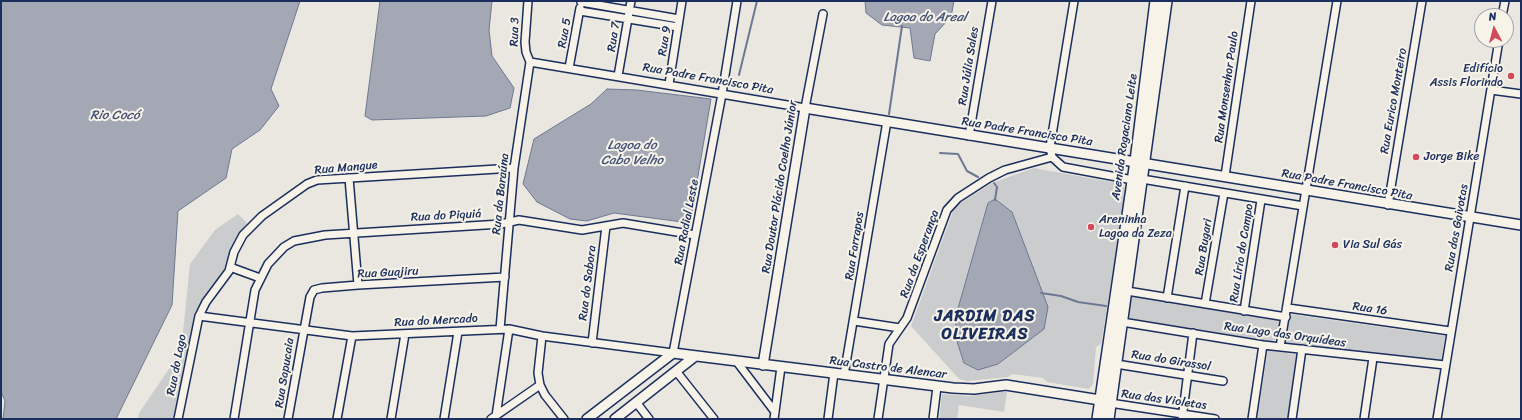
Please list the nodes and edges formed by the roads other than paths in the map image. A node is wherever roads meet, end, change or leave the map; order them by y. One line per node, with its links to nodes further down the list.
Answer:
1 (528, 1): 20 (street, Rua 3)
2 (631, 1): 13 (street, Rua 7)
3 (682, 1): 17 (street, Rua 9)
4 (737, 1): 25 (street, Rua Radial Leste)
5 (992, 1): 29 (street, Rua Júlia Sales)
6 (1074, 1): 30 (street)
7 (1156, 1): 32 (main road, Avenida Rogaciano Leite)
8 (1166, 1): 32 (main road, Avenida Rogaciano Leite)
9 (1251, 1): 34 (street, Rua Monsenhor Paulo)
10 (1337, 1): 38 (street)
11 (1422, 1): 41 (street, Rua Eurico Monteiro)
12 (581, 2): 13 (street); 14 (street, Rua 5)
13 (629, 10): 16 (street, Rua 7); 17 (street)
14 (580, 11): 16 (street); 21 (street, Rua 5)
15 (823, 14): 27 (street, Rua Doutor Plácido Coelho Júnior)
16 (628, 18): 18 (street); 22 (street, Rua 7)
17 (679, 19): 18 (street, Rua 9)
18 (678, 27): 23 (street, Rua 9)
19 (1498, 48): 24 (street, Rua das Gaivotas)
20 (530, 62): 21 (street, Rua Padre Francisco Pita); 33 (street, Rua da Baraúna)
21 (569, 68): 22 (street, Rua Padre Francisco Pita)
22 (618, 76): 23 (street, Rua Padre Francisco Pita)
23 (669, 84): 25 (street, Rua Padre Francisco Pita)
24 (1491, 90): 26 (street); 43 (street, Rua das Gaivotas)
25 (722, 94): 27 (street, Rua Padre Francisco Pita); 48 (street, Rua Radial Leste)
26 (1521, 94)
27 (805, 108): 28 (street, Rua Padre Francisco Pita); 82 (street, Rua Doutor Plácido Coelho Júnior)
28 (887, 121): 29 (street, Rua Padre Francisco Pita); 61 (street, Rua Farrapos)
29 (969, 136): 30 (street, Rua Padre Francisco Pita)
30 (1050, 147): 31 (street); 32 (street, Rua Padre Francisco Pita)
31 (1052, 157): 36 (street, Rua Padre Francisco Pita); 63 (street, Rua da Esperança)
32 (1140, 162): 34 (street, Rua Padre Francisco Pita); 36 (main road, Avenida Rogaciano Leite)
33 (514, 168): 35 (street, Rua Mangue); 44 (street, Rua da Baraúna)
34 (1225, 176): 38 (street, Rua Padre Francisco Pita)
35 (349, 178): 47 (street); 49 (street, Rua Mangue)
36 (1138, 180): 37 (street, Rua Padre Francisco Pita); 53 (main road, Avenida Rogaciano Leite)
37 (1185, 186): 39 (street, Rua Padre Francisco Pita); 54 (street)
38 (1306, 189): 41 (street, Rua Padre Francisco Pita); 42 (street)
39 (1224, 193): 40 (street, Rua Padre Francisco Pita); 55 (street, Rua Bugari)
40 (1261, 200): 42 (street, Rua Padre Francisco Pita); 57 (street, Rua Lírio do Campo)
41 (1388, 204): 43 (street, Rua Padre Francisco Pita)
42 (1303, 206): 56 (street)
43 (1470, 217): 45 (street, Rua Padre Francisco Pita); 67 (street, Rua das Gaivotas)
44 (509, 222): 46 (street, Rua do Piquiá); 47 (street, Rua do Piquiá); 50 (street, Rua da Baraúna)
45 (1521, 225)
46 (606, 226): 48 (street, Rua do Piquiá); 73 (street, Rua do Sabora)
47 (354, 232): 51 (street, Rua do Piquiá); 52 (street)
48 (696, 235): 77 (street, Rua Radial Leste)
49 (230, 267): 51 (street); 59 (street, Rua Mangue)
50 (505, 277): 52 (street, Rua Guajiru); 64 (street, Rua da Baraúna)
51 (260, 278): 62 (street, Rua do Piquiá)
52 (358, 285): 66 (street, Rua Guajiru)
53 (1122, 291): 54 (street, Rua Lago das Orquídeas); 58 (main road, Avenida Rogaciano Leite)
54 (1167, 298): 55 (street, Rua Lago das Orquídeas)
55 (1205, 304): 57 (street, Rua Lago das Orquídeas)
56 (1288, 308): 60 (street); 67 (street, Rua 16)
57 (1244, 311): 60 (street, Rua Lago das Orquídeas)
58 (1119, 312): 70 (street, Rua Lago das Orquídeas); 81 (main road, Avenida Rogaciano Leite); 95 (main road, Avenida Rogaciano Leite)
59 (199, 316): 62 (street, Rua do Mercado); 99 (street, Rua do Lago)
60 (1286, 317): 75 (street)
61 (854, 321): 63 (street); 87 (street, Rua Farrapos)
62 (250, 323): 66 (street, Rua do Mercado); 100 (street, Rua do Piquiá)
63 (900, 328): 89 (street, Rua da Esperança)
64 (500, 329): 65 (street, Rua do Mercado); 68 (street, Rua do Mercado)
65 (509, 330): 72 (street, Rua do Mercado); 98 (street)
66 (303, 331): 71 (street, Rua do Mercado); 101 (street, Rua Sapucaia)
67 (1450, 331): 83 (street, Rua das Gaivotas)
68 (458, 332): 69 (street, Rua do Mercado); 104 (street)
69 (405, 334): 71 (street, Rua do Mercado); 103 (street)
70 (1193, 334): 74 (street, Rua Lago das Orquídeas); 88 (street)
71 (352, 336): 102 (street)
72 (542, 336): 73 (street, Rua do Mercado); 92 (street)
73 (592, 343): 77 (street, Rua do Mercado)
74 (1263, 345): 75 (street, Rua Lago das Orquídeas); 116 (street)
75 (1280, 347): 76 (street, Rua Lago das Orquídeas)
76 (1302, 349): 79 (street, Rua Lago das Orquídeas); 117 (street)
77 (673, 354): 78 (street, Rua Castro de Alencar); 91 (street)
78 (694, 357): 80 (street, Rua Castro de Alencar); 85 (street)
79 (1373, 358): 83 (street, Rua Lago das Orquídeas); 118 (street)
80 (737, 362): 82 (street, Rua Castro de Alencar); 96 (street)
81 (1116, 364): 88 (street, Rua do Girassol); 95 (main road, Avenida Rogaciano Leite)
82 (763, 365): 84 (street, Rua Castro de Alencar)
83 (1445, 365): 119 (street, Rua das Gaivotas)
84 (781, 367): 86 (street, Rua Castro de Alencar); 96 (street)
85 (676, 371): 94 (street); 109 (street)
86 (834, 373): 87 (street, Rua Castro de Alencar); 110 (street)
87 (844, 375): 89 (street, Rua Castro de Alencar)
88 (1187, 375): 90 (street, Rua do Girassol); 97 (street)
89 (883, 380): 93 (street, Rua Castro de Alencar); 111 (street, Rua da Esperança)
90 (1223, 381)
91 (633, 384): 94 (street); 106 (street)
92 (540, 385): 98 (street); 105 (street)
93 (937, 387): 95 (street, Rua Castro de Alencar); 112 (street)
94 (640, 400): 107 (street); 108 (street)
95 (1105, 402): 97 (street, Rua das Violetas); 113 (main road, Avenida Rogaciano Leite); 114 (main road, Avenida Rogaciano Leite)
96 (774, 416)
97 (1182, 416): 115 (street, Rua das Violetas)
98 (493, 417)
99 (178, 419)
100 (234, 419)
101 (288, 419)
102 (337, 419)
103 (391, 419)
104 (444, 419)
105 (564, 419)
106 (587, 419)
107 (615, 419)
108 (649, 419)
109 (714, 419)
110 (828, 419)
111 (878, 419)
112 (933, 419)
113 (1098, 419)
114 (1108, 419)
115 (1216, 419)
116 (1252, 419)
117 (1292, 419)
118 (1364, 419)
119 (1437, 419)

